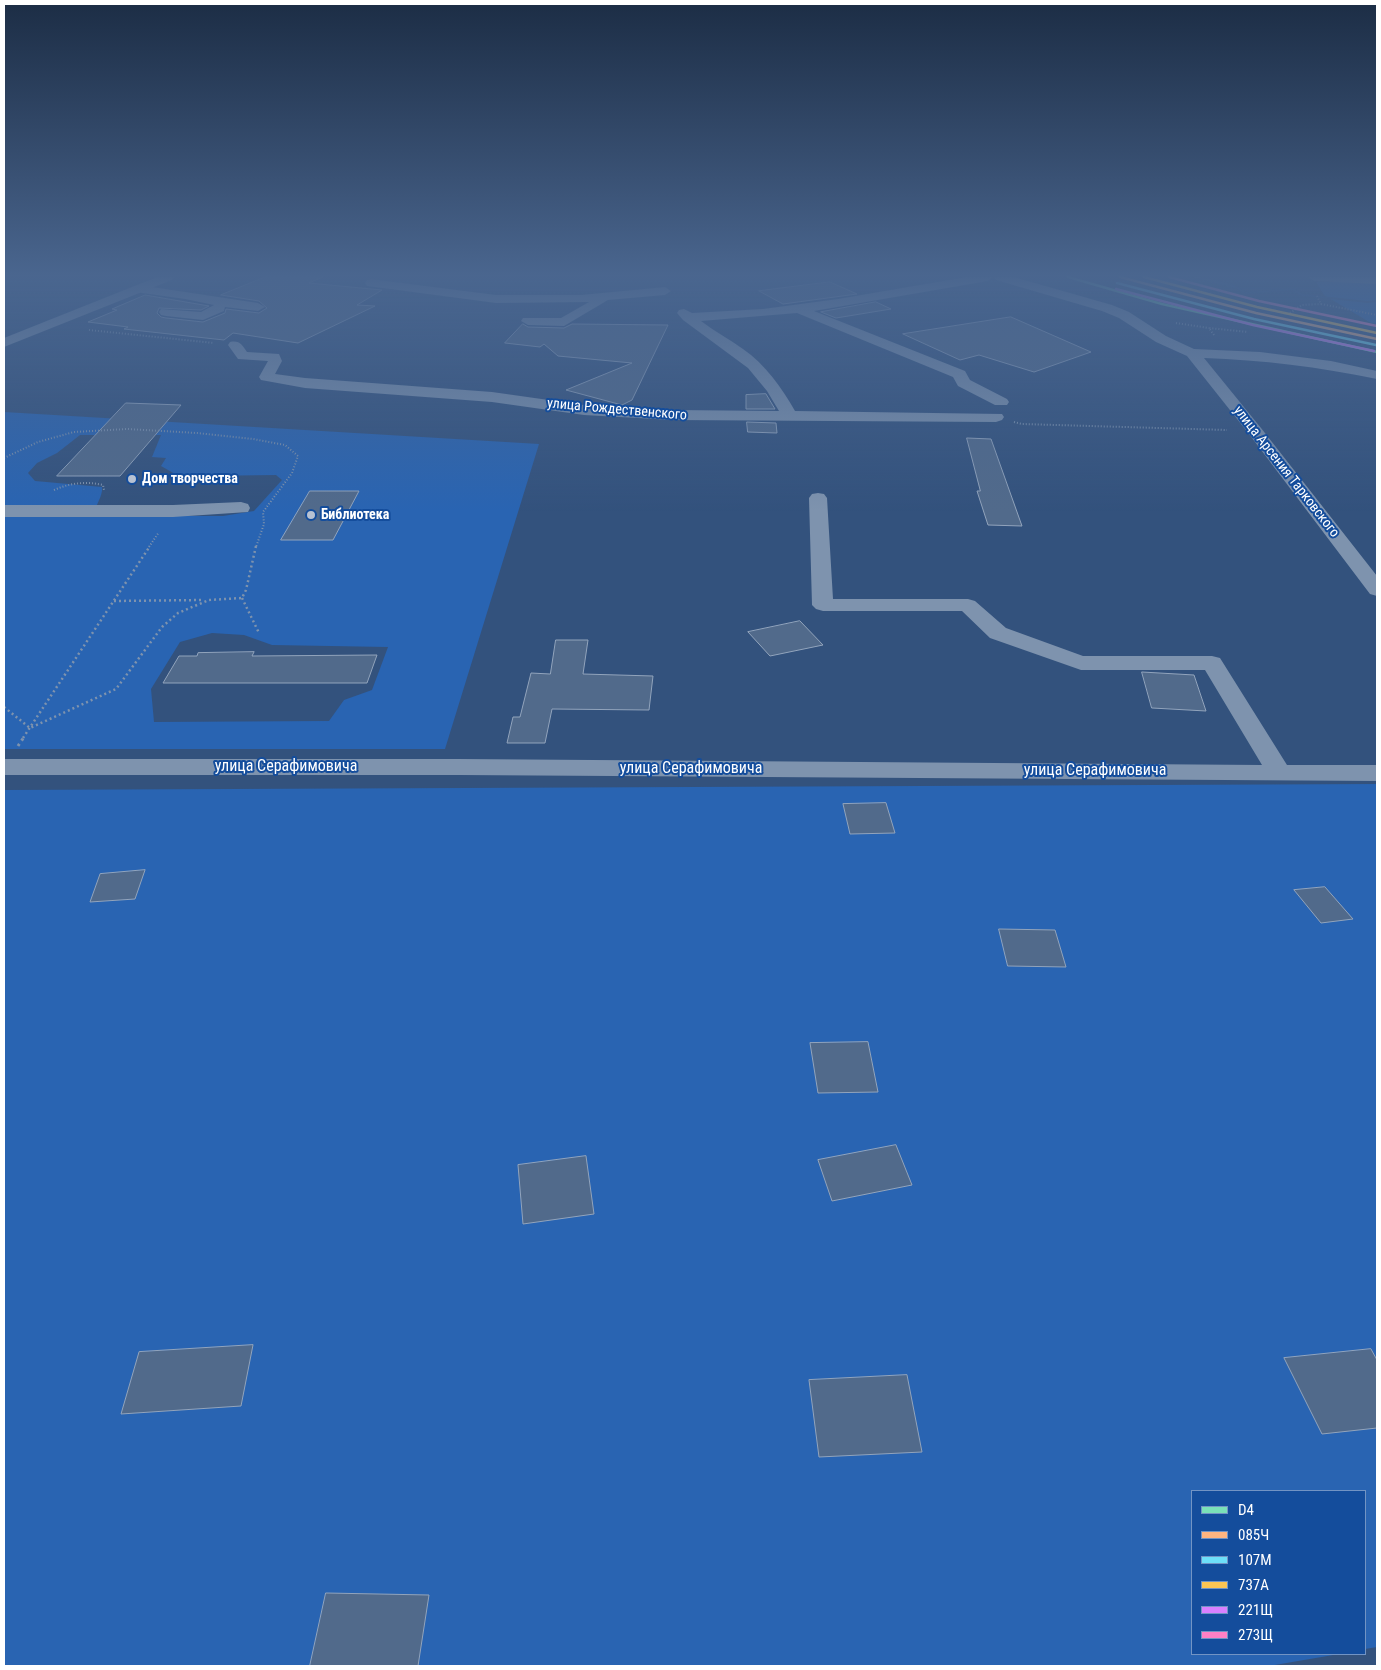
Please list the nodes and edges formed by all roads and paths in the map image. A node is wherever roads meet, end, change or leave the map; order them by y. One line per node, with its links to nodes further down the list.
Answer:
1 (242, 355): 8 (street, улица Рождественского)
2 (742, 355): 8 (street)
3 (913, 355): 7 (street)
4 (1194, 355): 9 (street, улица Арсения Тарковского)
5 (1236, 355): 6 (street)
6 (1377, 375)
7 (998, 410): 8 (street, улица Рождественского); 9 (path)
8 (789, 415)
9 (1256, 431): 15 (street, улица Арсения Тарковского)
10 (4, 458): 16 (path)
11 (818, 498): 23 (street)
12 (241, 508): 13 (street)
13 (173, 510): 14 (street); 18 (path)
14 (4, 511)
15 (1377, 590)
16 (242, 598): 17 (path); 19 (path)
17 (209, 600): 18 (path); 21 (path)
18 (114, 601): 21 (path)
19 (258, 634)
20 (4, 707): 21 (path)
21 (30, 728): 22 (path)
22 (10, 758): 23 (street, улица Серафимовича)
23 (1279, 772): 24 (street, улица Серафимовича)
24 (1377, 773)

